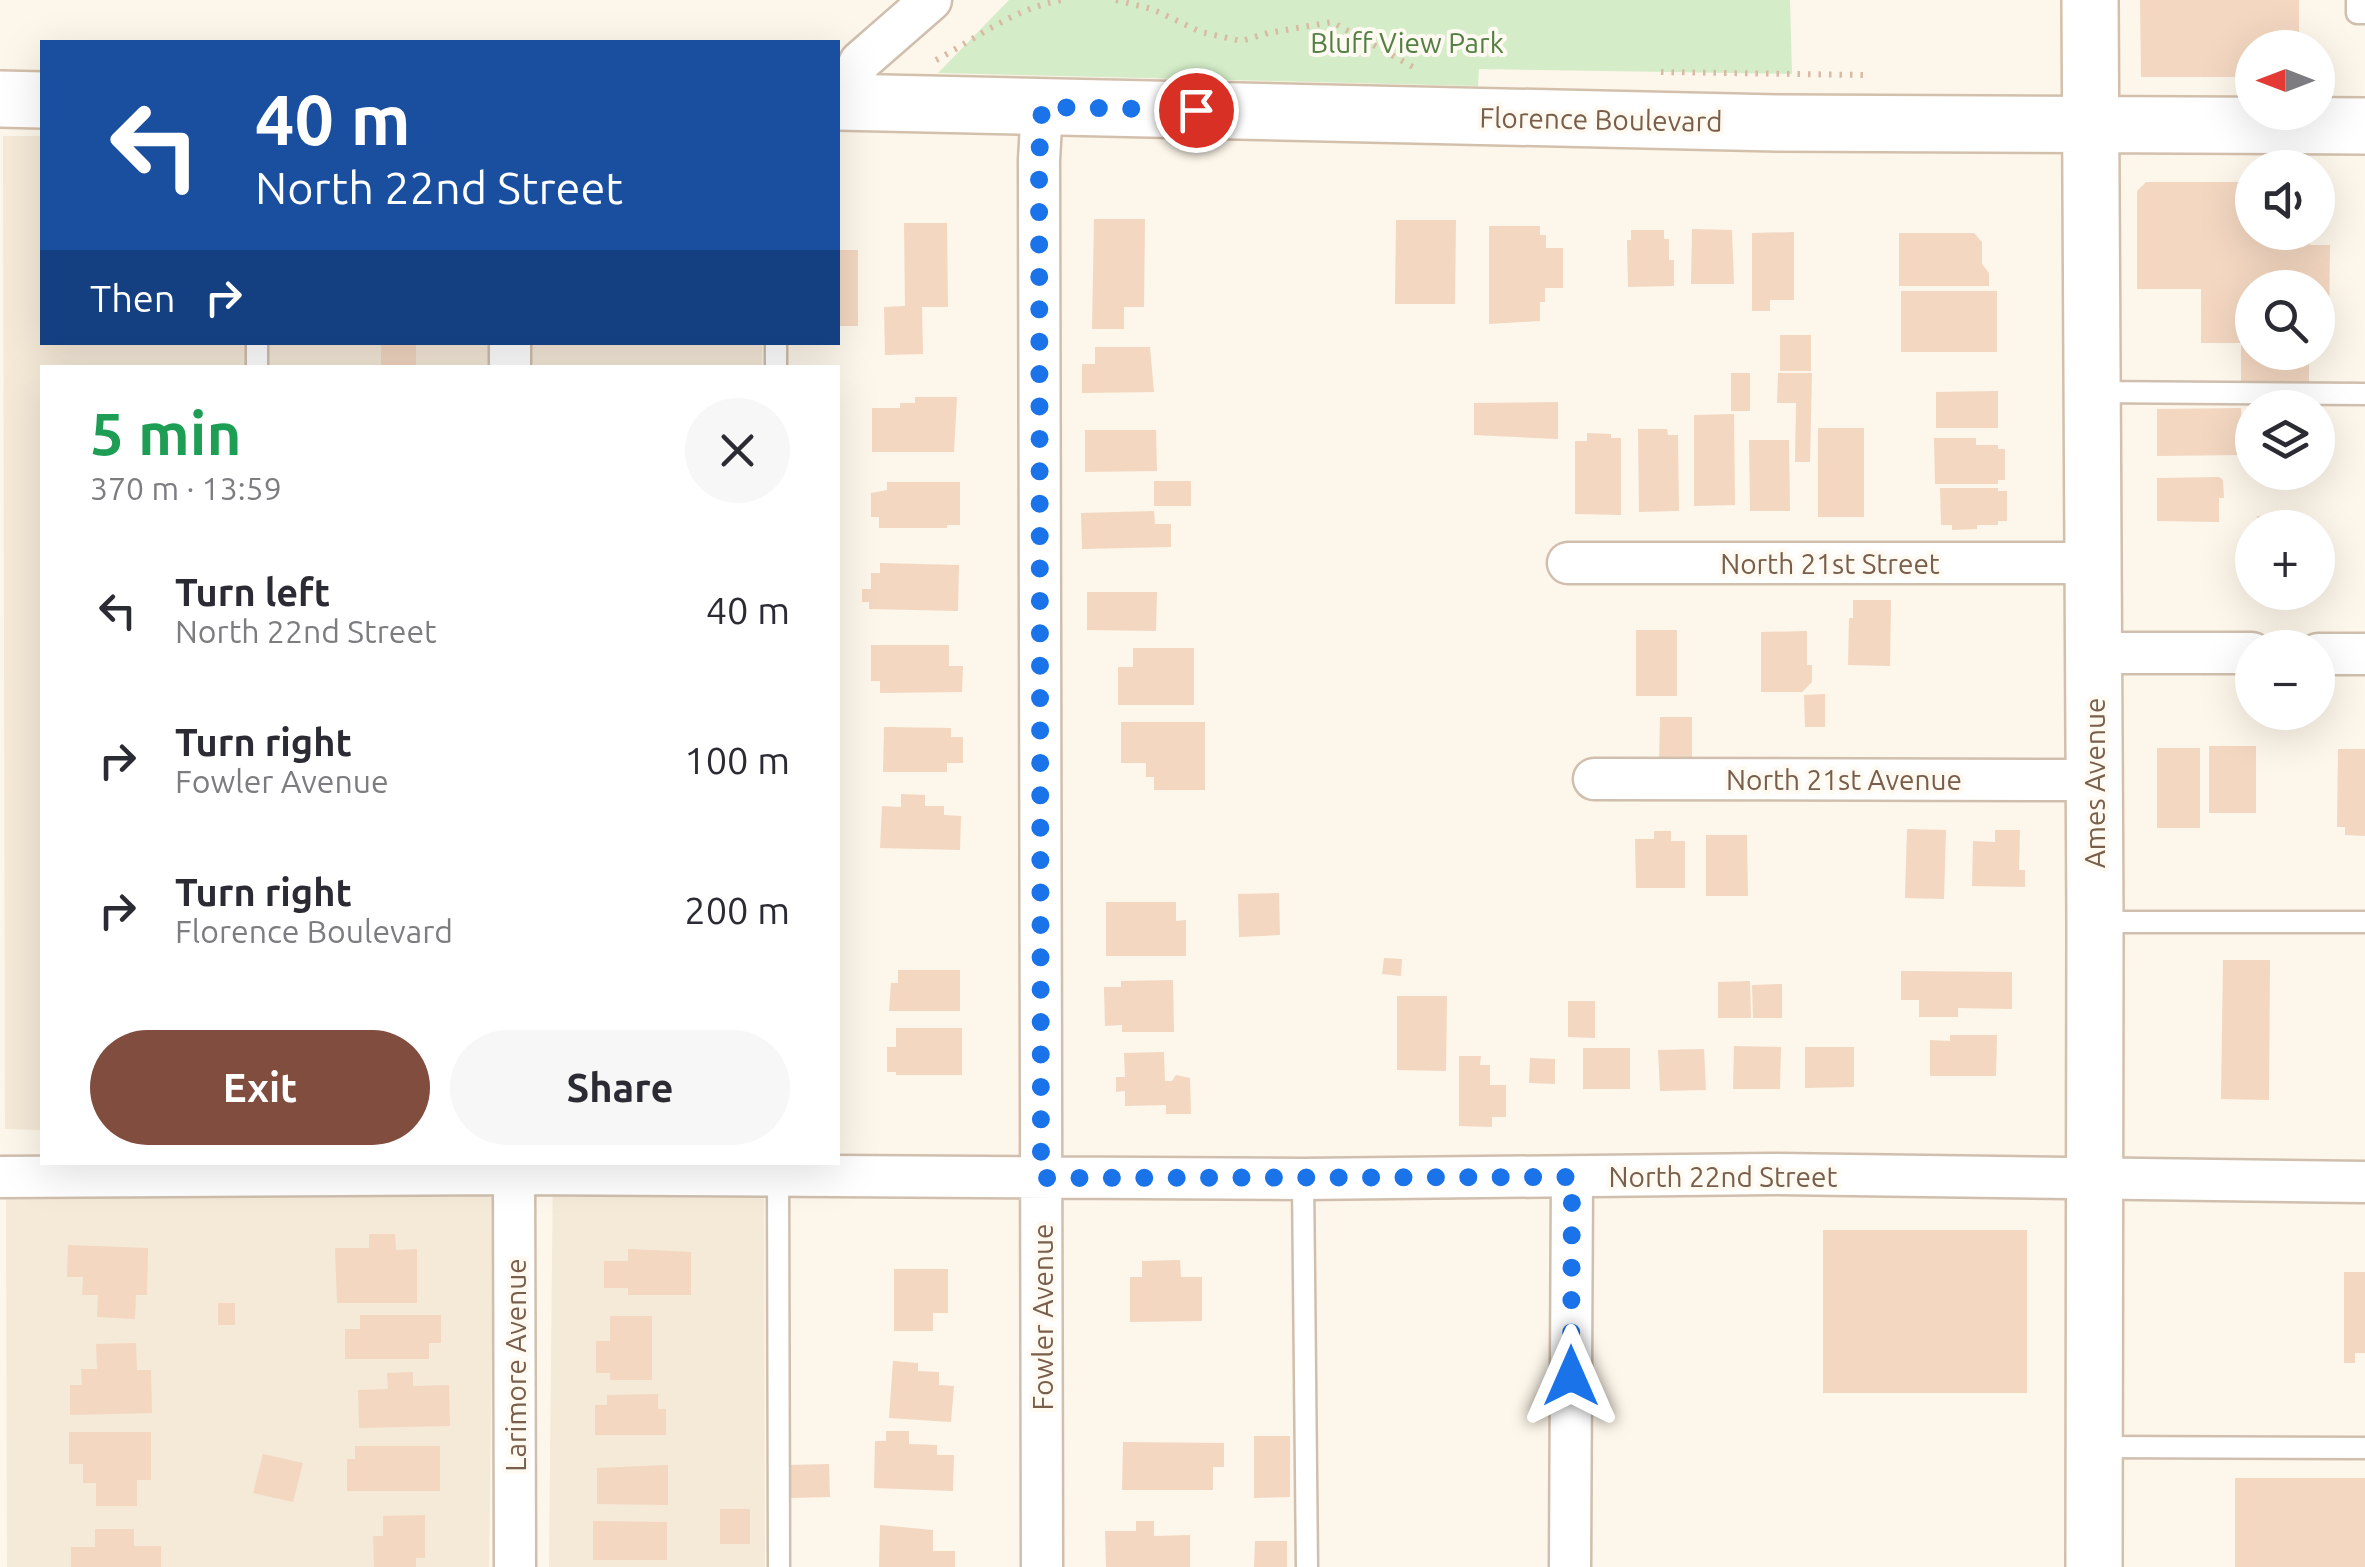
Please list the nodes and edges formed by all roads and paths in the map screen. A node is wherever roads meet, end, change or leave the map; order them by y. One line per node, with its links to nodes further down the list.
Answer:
1 (931, 0): 10 (street)
2 (1064, 0): 10 (path)
3 (1116, 0): 7 (path)
4 (2090, 0): 14 (main road, Ames Avenue)
5 (2357, 0): 6 (lane)
6 (2365, 13)
7 (1424, 68)
8 (1646, 72): 9 (path)
9 (1872, 75)
10 (846, 89): 13 (main road, Florence Boulevard)
11 (0, 100): 12 (main road)
12 (40, 100)
13 (1042, 107): 14 (main road, Florence Boulevard); 33 (street, Fowler Avenue)
14 (2092, 125): 15 (main road, Florence Boulevard); 16 (main road, Ames Avenue)
15 (2365, 126)
16 (2092, 392): 17 (lane); 19 (main road, Ames Avenue)
17 (2365, 394)
18 (1568, 562): 19 (street, North 21st Street)
19 (2092, 563): 20 (main road, Ames Avenue)
20 (2093, 653): 21 (street); 25 (main road, Ames Avenue)
21 (2235, 654)
22 (2335, 654): 23 (street)
23 (2365, 654)
24 (1594, 779): 25 (street, North 21st Avenue)
25 (2094, 780): 26 (main road, Ames Avenue)
26 (2095, 922): 27 (lane); 35 (main road, Ames Avenue)
27 (2365, 922)
28 (514, 1168): 29 (street, North 22nd Street); 30 (street, North 22nd Street); 39 (street, Larimore Avenue)
29 (177, 1169): 31 (street, North 22nd Street)
30 (778, 1170): 33 (street, North 22nd Street); 40 (lane)
31 (0, 1177)
32 (1572, 1177): 34 (street, North 22nd Street); 35 (street, North 22nd Street); 43 (street)
33 (1041, 1178): 34 (street, North 22nd Street); 41 (street, Fowler Avenue)
34 (1302, 1179): 42 (lane)
35 (2094, 1181): 36 (street, North 22nd Street); 37 (main road, Ames Avenue)
36 (2365, 1182)
37 (2093, 1448): 38 (lane); 44 (main road, Ames Avenue)
38 (2365, 1448)
39 (515, 1567)
40 (779, 1567)
41 (1042, 1567)
42 (1306, 1567)
43 (1570, 1567)
44 (2094, 1567)

